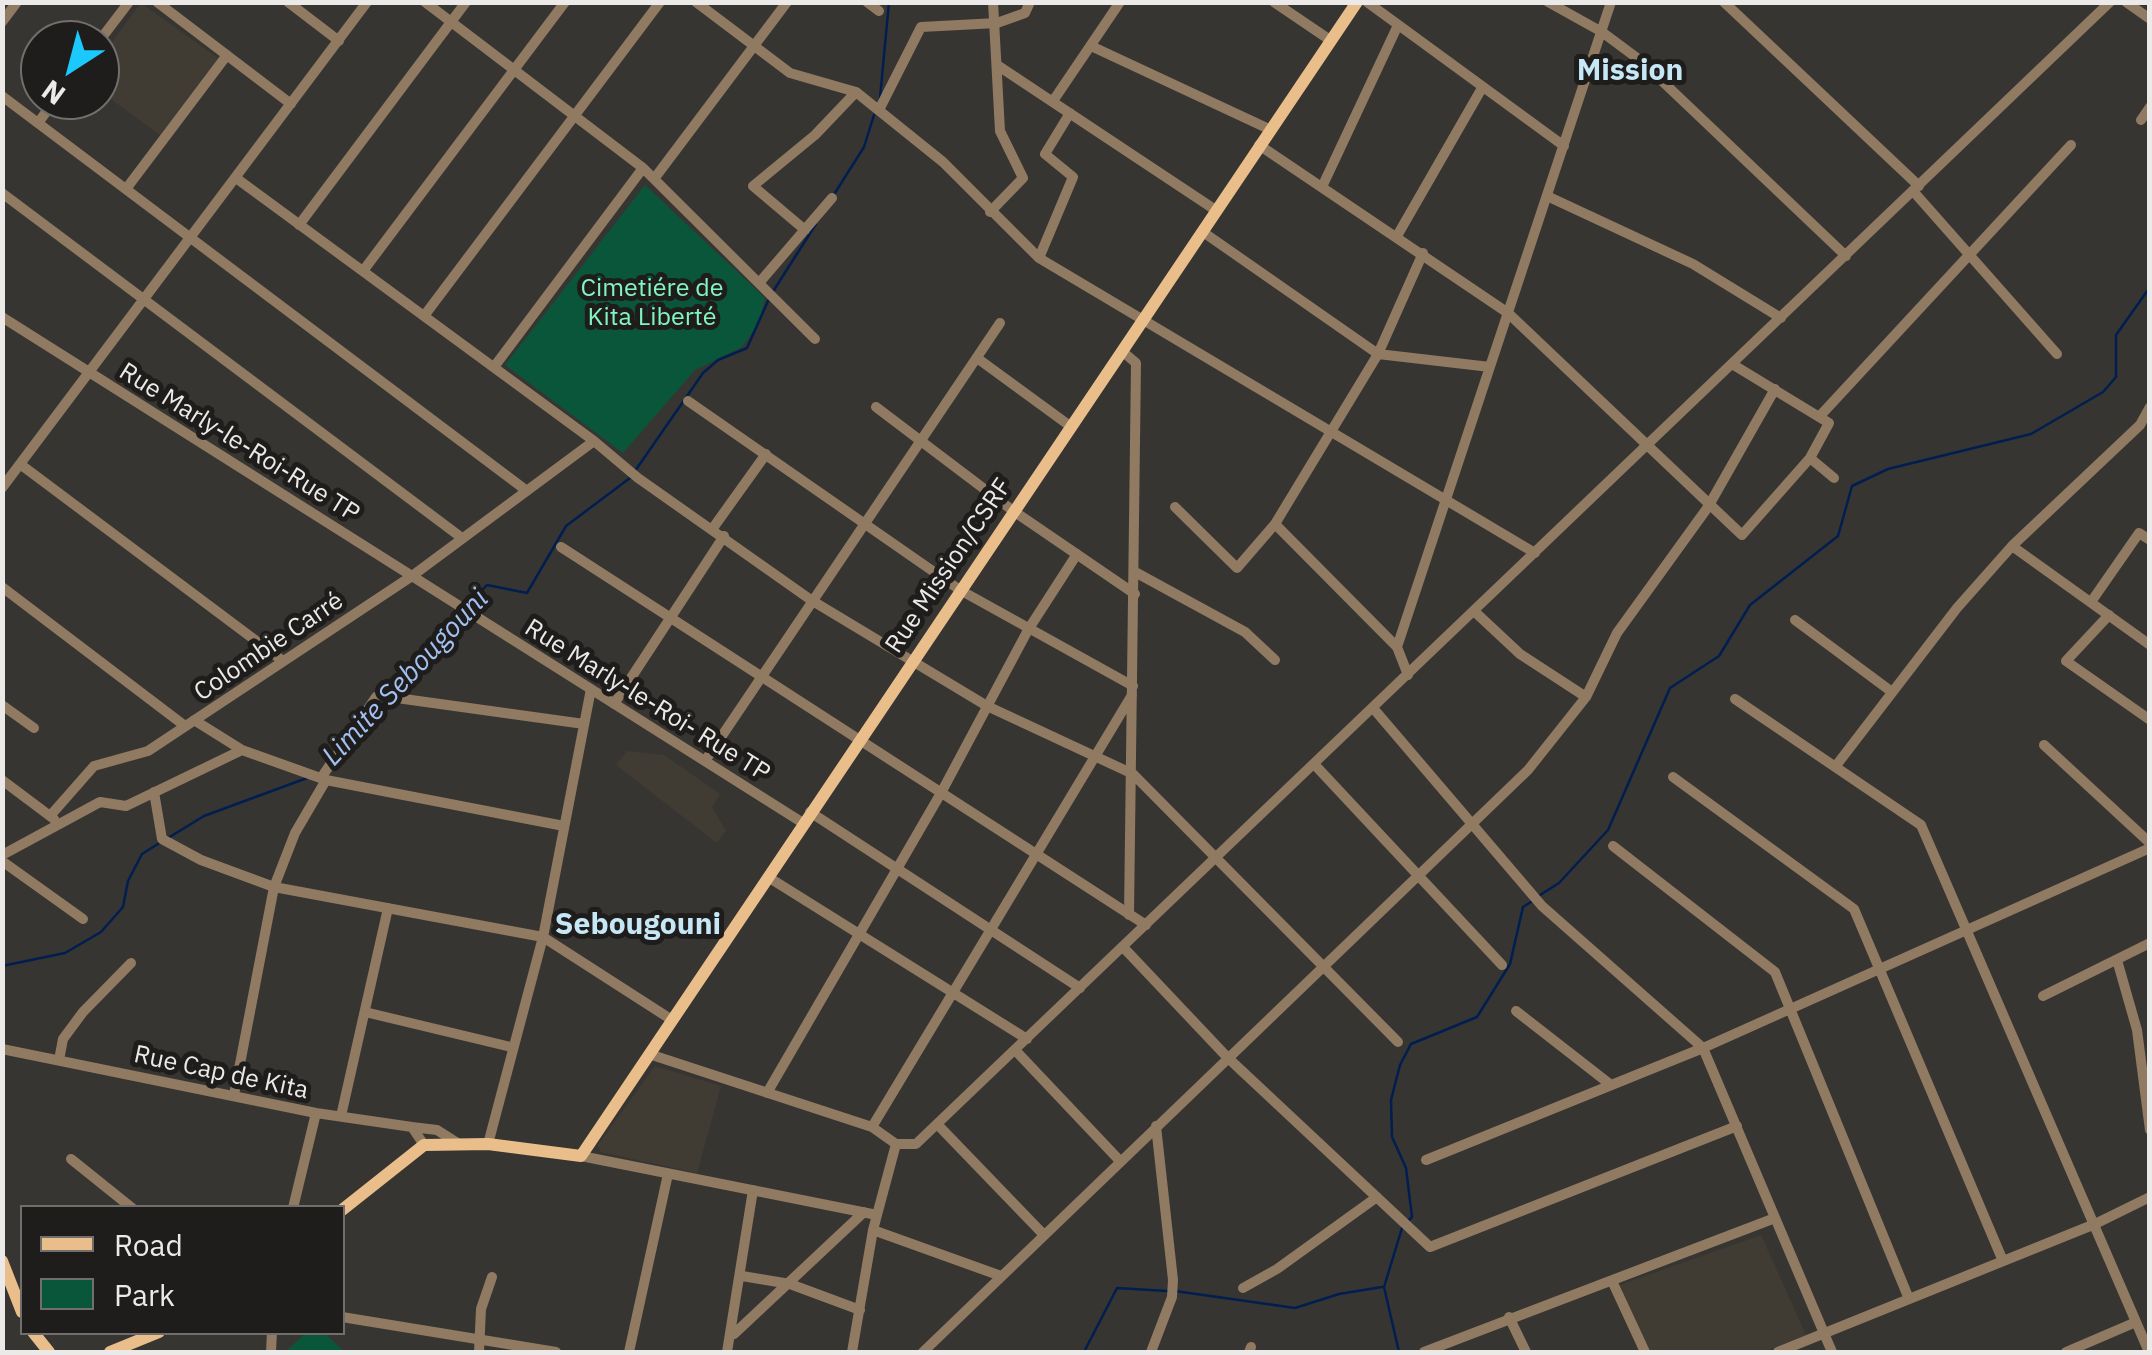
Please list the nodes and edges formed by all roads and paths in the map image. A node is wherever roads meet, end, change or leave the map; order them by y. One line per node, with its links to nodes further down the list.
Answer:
1 (17, 2): 25 (street)
2 (157, 2): 34 (street)
3 (288, 2): 31 (street)
4 (368, 2): 31 (street)
5 (425, 2): 26 (street)
6 (466, 2): 26 (street)
7 (564, 2): 36 (street)
8 (660, 2): 45 (street)
9 (696, 2): 32 (street)
10 (787, 2): 32 (street)
11 (868, 2): 23 (street)
12 (992, 2): 27 (street)
13 (1030, 2): 27 (street)
14 (1120, 2): 33 (street)
15 (1274, 2): 30 (street)
16 (1356, 2): 30 (main road, Rue Mission/CSRF)
17 (1367, 2): 28 (street)
18 (1548, 2): 29 (street)
19 (1611, 2): 29 (street)
20 (1724, 2): 56 (street)
21 (2110, 2): 56 (street)
22 (2126, 2): 24 (street)
23 (879, 12)
24 (2150, 19)
25 (2, 22)
26 (451, 22): 36 (street); 63 (street)
27 (997, 24): 35 (street); 43 (street)
28 (1398, 25): 37 (street); 55 (street)
29 (1602, 32): 51 (street); 70 (street)
30 (1330, 40): 48 (main road, Rue Mission/CSRF)
31 (339, 41): 41 (street)
32 (754, 46): 38 (street); 54 (street)
33 (1091, 46): 40 (street); 48 (street)
34 (227, 55): 41 (street); 57 (street)
35 (997, 65): 40 (street); 62 (street)
36 (514, 70): 45 (street); 72 (street)
37 (1482, 88): 51 (street); 66 (street)
38 (856, 92): 43 (street); 64 (street)
39 (2, 96): 47 (street)
40 (1052, 101): 44 (street)
41 (291, 104): 53 (street)
42 (2150, 106): 46 (street)
43 (879, 110): 62 (street)
44 (1070, 113): 61 (street); 71 (street)
45 (575, 116): 52 (street); 76 (street)
46 (2140, 120)
47 (38, 122): 57 (street)
48 (1269, 129): 49 (main road, Rue Mission/CSRF)
49 (1259, 145): 55 (street); 61 (main road, Rue Mission/CSRF)
50 (2071, 145): 69 (street)
51 (1564, 146): 59 (street)
52 (644, 168): 54 (street); 87 (street)
53 (236, 178): 63 (street); 67 (street)
54 (654, 179): 73 (street)
55 (1322, 186): 66 (street)
56 (1916, 188): 69 (street); 70 (street)
57 (126, 189): 67 (street)
58 (2, 193): 74 (street)
59 (1547, 196): 75 (street); 78 (street)
60 (832, 198): 64 (street)
61 (1217, 211): 65 (main road, Rue Mission/CSRF)
62 (990, 212): 71 (street)
63 (299, 225): 72 (street)
64 (805, 230): 73 (street)
65 (1203, 232): 79 (main road, Rue Mission/CSRF); 83 (street)
66 (1397, 236): 68 (street)
67 (191, 237): 74 (street); 106 (street)
68 (1423, 253): 75 (street); 83 (street)
69 (1969, 255): 84 (street); 94 (street)
70 (1846, 256): 78 (street)
71 (1039, 258): 79 (street)
72 (362, 271): 76 (street)
73 (759, 283): 81 (street)
74 (144, 299): 89 (street); 115 (street)
75 (1508, 313): 88 (street); 100 (street)
76 (424, 316): 87 (street)
77 (2, 317): 89 (street, Rue Marly-le-Roi-Rue TP)
78 (1780, 318): 86 (street)
79 (1142, 322): 82 (main road, Rue Mission/CSRF); 97 (street)
80 (1000, 323): 85 (street)
81 (815, 340)
82 (1122, 351): 96 (main road, Rue Mission/CSRF); 121 (street)
83 (1378, 354): 88 (street); 97 (street)
84 (2057, 354)
85 (977, 358): 96 (street); 99 (street)
86 (1732, 364): 90 (street); 100 (street)
87 (494, 367): 98 (street)
88 (1490, 367): 107 (street)
89 (90, 372): 103 (street); 122 (street, Rue Marly-le-Roi-Rue TP)
90 (1774, 389): 94 (street); 109 (street)
91 (688, 401): 101 (street)
92 (2150, 407): 95 (street)
93 (876, 408): 99 (street)
94 (1819, 417): 102 (street)
95 (2146, 423): 117 (street)
96 (1070, 426): 110 (main road, Rue Mission/CSRF)
97 (1330, 432): 107 (street); 112 (street)
98 (594, 441): 106 (street, Colombie Carré); 113 (street)
99 (923, 442): 110 (street); 111 (street)
100 (1648, 444): 109 (street); 119 (street)
101 (766, 454): 111 (street); 113 (street)
102 (1810, 458): 104 (street); 109 (street)
103 (20, 464): 105 (street); 137 (street)
104 (1834, 478)
105 (2, 488)
106 (527, 491): 115 (street, Colombie Carré)
107 (1446, 498): 119 (street); 135 (street)
108 (1175, 507): 112 (street)
109 (1708, 507): 145 (street)
110 (1012, 510): 120 (street); 124 (main road, Rue Mission/CSRF)
111 (865, 522): 124 (street); 126 (street)
112 (1275, 524): 135 (street)
113 (713, 528): 114 (street)
114 (724, 536): 126 (street); 131 (street)
115 (462, 538): 122 (street, Colombie Carré)
116 (2150, 540): 127 (street)
117 (2012, 546): 127 (street); 143 (street)
118 (561, 547): 131 (street)
119 (1535, 553): 128 (street)
120 (1076, 554): 125 (street); 133 (street)
121 (1135, 572): 125 (street); 136 (street)
122 (412, 576): 129 (street, Rue Marly-le-Roi-Rue TP); 137 (street, Colombie Carré)
123 (2, 587): 153 (street)
124 (960, 590): 133 (street); 138 (main road, Rue Mission/CSRF)
125 (1135, 594): 142 (street)
126 (811, 600): 138 (street); 140 (street)
127 (2091, 602): 130 (street)
128 (1474, 611): 139 (street); 145 (street)
129 (468, 614): 141 (street, Rue Marly-le-Roi- Rue TP)
130 (2109, 615): 134 (street); 152 (street)
131 (670, 618): 140 (street); 148 (street)
132 (1795, 620): 143 (street)
133 (1028, 630): 142 (street); 150 (street)
134 (2150, 645)
135 (1397, 647): 139 (street)
136 (1275, 660)
137 (284, 661): 153 (street, Colombie Carré)
138 (911, 663): 150 (street); 156 (main road, Rue Mission/CSRF)
139 (1408, 674): 151 (street)
140 (761, 677): 156 (street); 160 (street)
141 (590, 689): 148 (street, Rue Marly-le-Roi- Rue TP); 154 (street)
142 (1133, 690): 159 (street); 163 (street)
143 (1892, 692): 162 (street)
144 (376, 697): 165 (street)
145 (1586, 697): 171 (street)
146 (398, 698): 154 (street)
147 (1735, 699): 162 (street)
148 (614, 704): 160 (street, Rue Marly-le-Roi- Rue TP)
149 (2, 705): 155 (street)
150 (988, 706): 159 (street); 168 (street)
151 (1373, 708): 161 (street); 171 (street)
152 (2150, 720)
153 (190, 723): 158 (street); 169 (street, Colombie Carré)
154 (584, 724): 172 (street)
155 (34, 728)
156 (859, 741): 168 (street); 170 (main road, Rue Mission/CSRF)
157 (2044, 745): 174 (street)
158 (242, 750): 165 (street); 167 (street)
159 (1094, 755): 163 (street); 175 (street)
160 (706, 762): 170 (street, Rue Marly-le-Roi- Rue TP)
161 (1314, 764): 177 (street); 179 (street)
162 (1835, 767): 187 (street)
163 (1133, 774): 177 (street); 183 (street)
164 (1673, 777): 196 (street)
165 (324, 779): 172 (street); 181 (street)
166 (2, 780): 169 (street)
167 (154, 792): 169 (street); 181 (street)
168 (941, 793): 175 (street); 178 (street)
169 (54, 818): 176 (street)
170 (806, 818): 178 (street, Rue Marly-le-Roi- Rue TP); 180 (main road, Rue Mission/CSRF)
171 (1473, 821): 179 (street); 209 (street)
172 (564, 826): 189 (street)
173 (1613, 846): 200 (street)
174 (2150, 846): 187 (street)
175 (1036, 855): 183 (street); 186 (street)
176 (2, 858): 184 (street)
177 (1216, 858): 185 (street); 195 (street)
178 (895, 868): 186 (street, Rue Marly-le-Roi- Rue TP); 188 (street)
179 (1417, 875): 194 (street); 195 (street)
180 (768, 877): 188 (street); 203 (main road, Rue Mission/CSRF)
181 (274, 888): 182 (street); 217 (street)
182 (388, 908): 189 (street); 202 (street)
183 (1129, 915): 185 (street)
184 (83, 919)
185 (1146, 926): 191 (street)
186 (991, 930): 197 (street, Rue Marly-le-Roi- Rue TP); 198 (street)
187 (1969, 931): 196 (street); 245 (street)
188 (858, 933): 198 (street); 216 (street)
189 (543, 937): 203 (street); 208 (street)
190 (2150, 942): 192 (street)
191 (1123, 947): 197 (street); 213 (street)
192 (2117, 960): 199 (street); 205 (street)
193 (131, 963): 214 (street)
194 (1502, 965)
195 (1322, 966): 207 (street); 213 (street)
196 (1880, 970): 200 (street); 249 (street)
197 (1080, 988): 206 (street)
198 (953, 992): 206 (street); 225 (street)
199 (2043, 996)
200 (1790, 1009): 209 (street); 256 (street)
201 (1516, 1010): 215 (street)
202 (365, 1012): 208 (street); 220 (street)
203 (672, 1020): 212 (main road, Rue Mission/CSRF)
204 (2150, 1024): 205 (street)
205 (2137, 1030): 218 (street)
206 (1027, 1039): 211 (street)
207 (1398, 1042)
208 (511, 1048): 228 (street)
209 (1704, 1048): 215 (street); 223 (street)
210 (2, 1049): 214 (street, Rue Cap de Kita)
211 (1015, 1050): 221 (street); 234 (street)
212 (649, 1054): 216 (street); 231 (main road, Rue Mission/CSRF)
213 (1227, 1058): 222 (street); 237 (street)
214 (59, 1060): 217 (street, Rue Cap de Kita)
215 (1611, 1084): 233 (street)
216 (767, 1092): 225 (street)
217 (234, 1095): 219 (street, Rue Cap de Kita)
218 (2148, 1110): 226 (street)
219 (316, 1114): 220 (street, Rue Cap de Kita); 240 (street)
220 (342, 1116): 224 (street, Rue Cap de Kita)
221 (937, 1124): 229 (street); 247 (street)
222 (1156, 1126): 234 (street); 273 (street)
223 (1737, 1126): 237 (street); 244 (street)
224 (412, 1127): 227 (street, Rue Cap de Kita); 230 (street)
225 (872, 1127): 229 (street)
226 (2150, 1130)
227 (460, 1144): 228 (main road); 230 (main road)
228 (488, 1144): 231 (main road)
229 (896, 1144): 243 (street)
230 (424, 1145): 241 (main road)
231 (581, 1156): 235 (street)
232 (71, 1160): 239 (street)
233 (1426, 1160)
234 (1120, 1161): 247 (street)
235 (668, 1174): 236 (street); 269 (street)
236 (753, 1190): 242 (street); 250 (street)
237 (1377, 1197): 255 (street)
238 (2150, 1198): 245 (street)
239 (128, 1205)
240 (294, 1205)
241 (345, 1208)
242 (864, 1212): 243 (street); 254 (street)
243 (877, 1215): 246 (street)
244 (1775, 1218): 253 (street); 263 (street)
245 (2094, 1224): 249 (street); 261 (street)
246 (873, 1230): 251 (street); 258 (street)
247 (1044, 1235): 251 (street)
248 (2, 1261): 257 (main road)
249 (2002, 1262): 256 (street)
250 (742, 1276): 254 (street); 262 (street)
251 (1002, 1276): 272 (street)
252 (492, 1277): 265 (street)
253 (1613, 1283): 259 (street); 276 (street)
254 (790, 1284): 258 (street); 262 (street)
255 (1243, 1288)
256 (1910, 1299): 263 (street)
257 (20, 1307)
258 (860, 1310): 271 (street)
259 (1510, 1317): 274 (street); 275 (street)
260 (345, 1318): 265 (street)
261 (2136, 1322): 279 (street); 280 (street)
262 (734, 1334): 270 (street)
263 (1824, 1334): 277 (street); 278 (street)
264 (152, 1335): 267 (main road)
265 (479, 1346): 266 (street)
266 (522, 1350): 268 (street)
267 (110, 1352)
268 (556, 1352)
269 (629, 1352)
270 (727, 1352)
271 (852, 1352)
272 (923, 1352)
273 (1151, 1352)
274 (1424, 1352)
275 (1526, 1352)
276 (1644, 1352)
277 (1778, 1352)
278 (1832, 1352)
279 (2066, 1352)
280 (2149, 1352)

